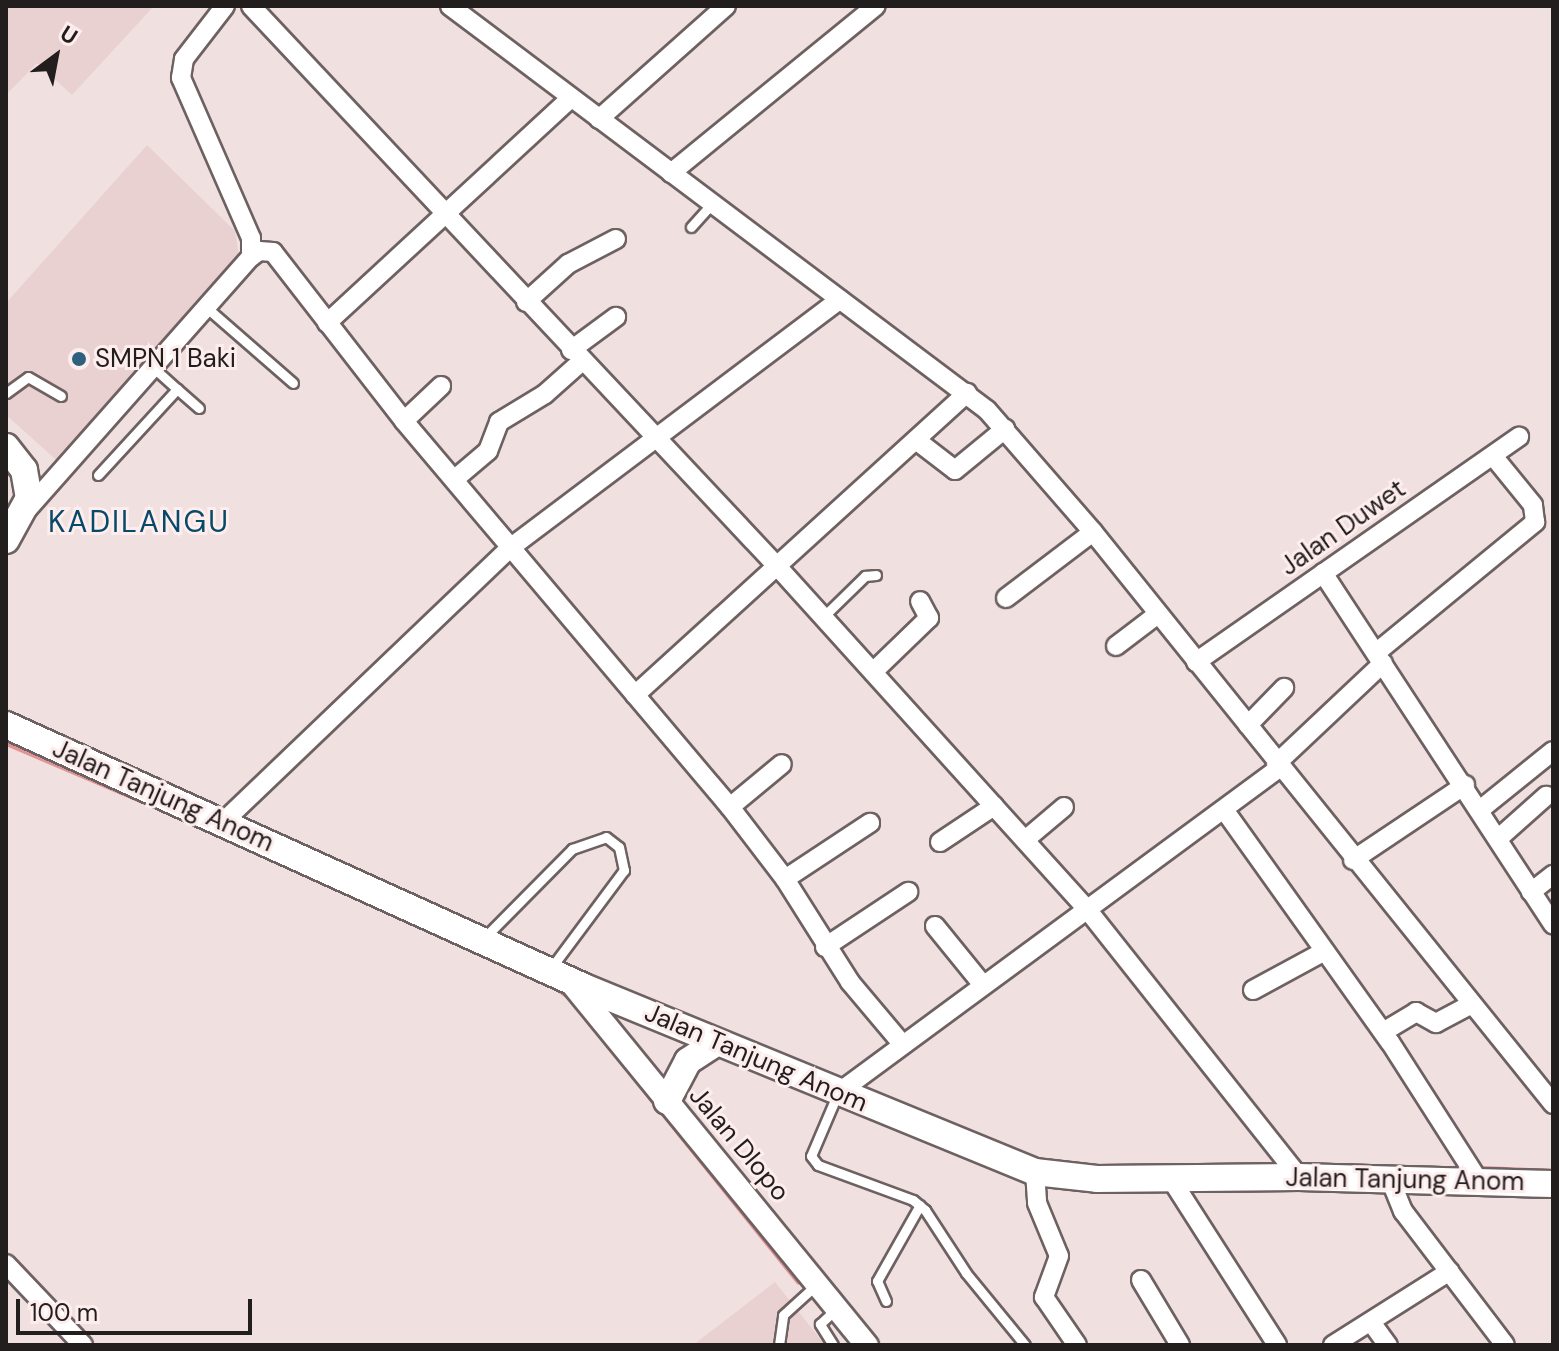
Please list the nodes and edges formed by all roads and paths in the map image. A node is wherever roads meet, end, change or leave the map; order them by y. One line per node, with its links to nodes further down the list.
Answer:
1 (225, 6): 13 (street)
2 (251, 6): 10 (street)
3 (450, 6): 6 (street)
4 (726, 6): 7 (street)
5 (876, 6): 8 (street)
6 (571, 98): 7 (street); 10 (street)
7 (599, 119): 8 (street)
8 (671, 173): 9 (street)
9 (711, 205): 11 (lane); 14 (street)
10 (443, 214): 15 (street); 18 (street)
11 (691, 227)
12 (616, 239): 15 (street)
13 (251, 257): 16 (street); 18 (street)
14 (840, 299): 25 (street); 30 (street)
15 (526, 302): 19 (street)
16 (207, 308): 20 (street); 21 (lane)
17 (616, 317): 19 (street)
18 (327, 323): 28 (street)
19 (576, 356): 30 (street); 36 (street)
20 (154, 368): 23 (lane); 37 (street)
21 (293, 383)
22 (441, 386): 28 (street)
23 (177, 389): 27 (lane); 35 (lane)
24 (6, 393): 26 (lane)
25 (967, 393): 29 (street); 32 (street)
26 (61, 396)
27 (199, 408)
28 (404, 421): 36 (street)
29 (1005, 429): 32 (street); 38 (street)
30 (654, 437): 40 (street); 41 (street)
31 (1519, 437): 34 (street, Jalan Duwet)
32 (916, 440): 41 (street)
33 (6, 447): 37 (main road)
34 (1493, 456): 42 (street, Jalan Duwet); 49 (street)
35 (98, 475)
36 (456, 478): 40 (street)
37 (23, 515): 39 (main road)
38 (1093, 532): 44 (street); 46 (street)
39 (6, 540)
40 (510, 548): 53 (street); 67 (street)
41 (776, 565): 47 (street); 53 (street)
42 (1323, 573): 49 (street); 50 (street, Jalan Duwet)
43 (876, 575): 47 (lane)
44 (1006, 598)
45 (920, 601): 51 (street)
46 (1158, 614): 48 (street); 50 (street)
47 (823, 617): 51 (street)
48 (1116, 646)
49 (1380, 658): 58 (street); 59 (street)
50 (1196, 662): 55 (street)
51 (873, 672): 61 (street)
52 (1284, 688): 55 (street)
53 (635, 695): 62 (street)
54 (6, 725): 67 (main road, Jalan Tanjung Anom)
55 (1248, 725): 58 (street)
56 (1553, 751): 64 (street)
57 (782, 764): 62 (street)
58 (1278, 766): 65 (street); 71 (street)
59 (1465, 785): 64 (street); 71 (street)
60 (1546, 796): 68 (street)
61 (994, 806): 69 (street); 70 (street)
62 (730, 807): 73 (street)
63 (1064, 807): 69 (street)
64 (1481, 809): 68 (street)
65 (1225, 811): 76 (street); 81 (street)
66 (870, 823): 73 (street)
67 (221, 824): 79 (main road, Jalan Tanjung Anom)
68 (1500, 837): 75 (street)
69 (1025, 840): 76 (street)
70 (940, 842)
71 (1353, 860): 85 (street)
72 (1553, 875): 75 (street)
73 (785, 879): 80 (street)
74 (908, 892): 80 (street)
75 (1531, 892): 77 (street)
76 (1086, 908): 83 (street); 93 (street)
77 (1553, 925)
78 (935, 926): 83 (street)
79 (483, 940): 82 (main road, Jalan Tanjung Anom); 82 (lane)
80 (825, 947): 88 (street)
81 (1323, 952): 84 (street); 86 (street)
82 (559, 975): 87 (main road, Jalan Tanjung Anom); 90 (street, Jalan Dlopo)
83 (983, 985): 88 (street)
84 (1253, 990)
85 (1471, 1004): 86 (street); 91 (street)
86 (1383, 1032): 96 (street)
87 (716, 1043): 89 (main road, Jalan Tanjung Anom); 90 (main road)
88 (903, 1045): 89 (street)
89 (838, 1093): 92 (main road, Jalan Tanjung Anom); 98 (lane)
90 (667, 1101): 102 (street, Jalan Dlopo)
91 (1553, 1104)
92 (1035, 1172): 94 (main road, Jalan Tanjung Anom); 111 (street)
93 (1299, 1177): 94 (main road, Jalan Tanjung Anom); 95 (main road, Jalan Tanjung Anom)
94 (1171, 1179): 113 (street)
95 (1390, 1179): 96 (main road, Jalan Tanjung Anom); 100 (street)
96 (1479, 1181): 97 (main road, Jalan Tanjung Anom)
97 (1553, 1184)
98 (920, 1205): 103 (lane); 110 (lane)
99 (6, 1264): 106 (street)
100 (1450, 1271): 105 (street); 116 (street)
101 (1141, 1280): 112 (street)
102 (817, 1283): 104 (street, Jalan Dlopo); 107 (lane)
103 (886, 1301)
104 (829, 1315): 108 (lane); 109 (street, Jalan Dlopo)
105 (1371, 1322): 114 (street); 115 (street)
106 (83, 1345)
107 (779, 1345)
108 (833, 1345)
109 (867, 1345)
110 (1025, 1345)
111 (1077, 1345)
112 (1180, 1345)
113 (1277, 1345)
114 (1333, 1345)
115 (1388, 1345)
116 (1505, 1345)

